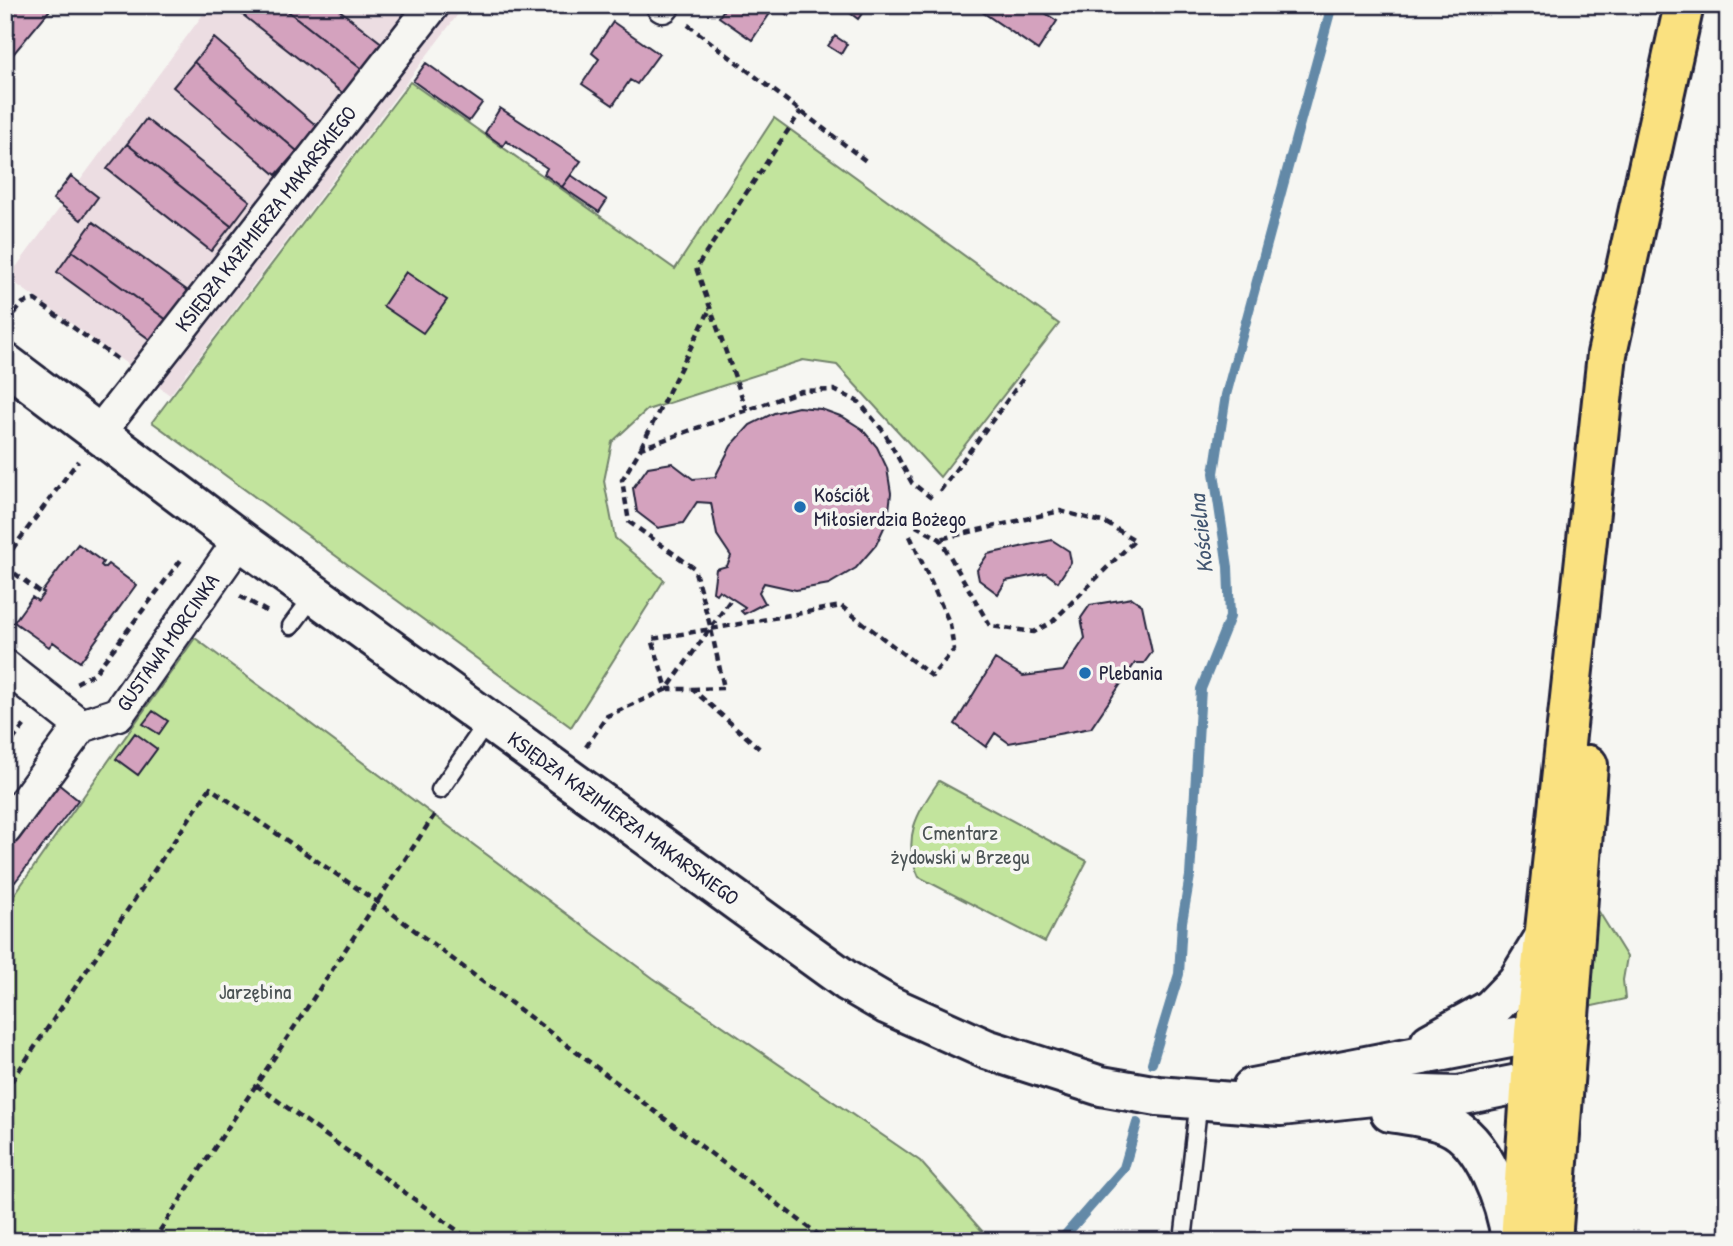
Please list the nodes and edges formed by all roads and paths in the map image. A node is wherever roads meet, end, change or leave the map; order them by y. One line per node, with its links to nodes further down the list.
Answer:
1 (433, 5): 10 (street, KSIĘDZA KAZIMIERZA MAKARSKIEGO)
2 (1684, 5): 6 (main road)
3 (663, 6): 4 (path)
4 (801, 111): 5 (path); 7 (path)
5 (866, 161)
6 (1644, 192): 43 (main road); 44 (main road)
7 (710, 309): 12 (path); 14 (path)
8 (7, 323): 10 (path)
9 (5, 363): 13 (street, KSIĘDZA KAZIMIERZA MAKARSKIEGO)
10 (142, 376): 13 (street, KSIĘDZA KAZIMIERZA MAKARSKIEGO)
11 (1023, 379): 16 (path)
12 (747, 411): 14 (path); 17 (path)
13 (98, 434): 21 (street, KSIĘDZA KAZIMIERZA MAKARSKIEGO)
14 (641, 448): 30 (path)
15 (70, 472): 22 (path)
16 (940, 491)
17 (934, 500)
18 (916, 526): 20 (path)
19 (909, 536): 30 (path)
20 (940, 539): 20 (path)
21 (240, 540): 25 (street, GUSTAWA MORCINKA); 26 (street, KSIĘDZA KAZIMIERZA MAKARSKIEGO)
22 (5, 559)
23 (181, 560): 34 (path)
24 (5, 566): 27 (path)
25 (212, 579): 29 (path); 36 (street, GUSTAWA MORCINKA)
26 (315, 594): 29 (lane); 35 (street, KSIĘDZA KAZIMIERZA MAKARSKIEGO)
27 (43, 595)
28 (732, 598): 30 (path)
29 (291, 626)
30 (711, 629): 32 (path); 32 (path); 33 (path)
31 (5, 666): 34 (street)
32 (667, 689): 33 (path); 37 (path)
33 (692, 689): 38 (path)
34 (45, 698): 36 (street); 39 (path)
35 (488, 721): 40 (lane); 49 (street, KSIĘDZA KAZIMIERZA MAKARSKIEGO)
36 (81, 726): 41 (street)
37 (585, 747)
38 (760, 749)
39 (5, 750)
40 (440, 799): 42 (path)
41 (5, 829)
42 (377, 902): 47 (path); 48 (path); 53 (path)
43 (1544, 938): 44 (main road); 45 (street, KSIĘDZA KAZIMIERZA MAKARSKIEGO)
44 (1551, 1030): 45 (street, KSIĘDZA KAZIMIERZA MAKARSKIEGO); 46 (main road)
45 (1409, 1055): 49 (street, KSIĘDZA KAZIMIERZA MAKARSKIEGO)
46 (1548, 1078): 50 (street, KSIĘDZA KAZIMIERZA MAKARSKIEGO); 56 (main road); 57 (main road)
47 (256, 1085): 51 (path); 52 (path)
48 (5, 1091)
49 (1199, 1099): 50 (street, KSIĘDZA KAZIMIERZA MAKARSKIEGO); 54 (lane)
50 (1325, 1103): 55 (street, KSIĘDZA KAZIMIERZA MAKARSKIEGO)
51 (153, 1241)
52 (472, 1241)
53 (827, 1241)
54 (1182, 1241)
55 (1511, 1241)
56 (1520, 1241)
57 (1552, 1241)

